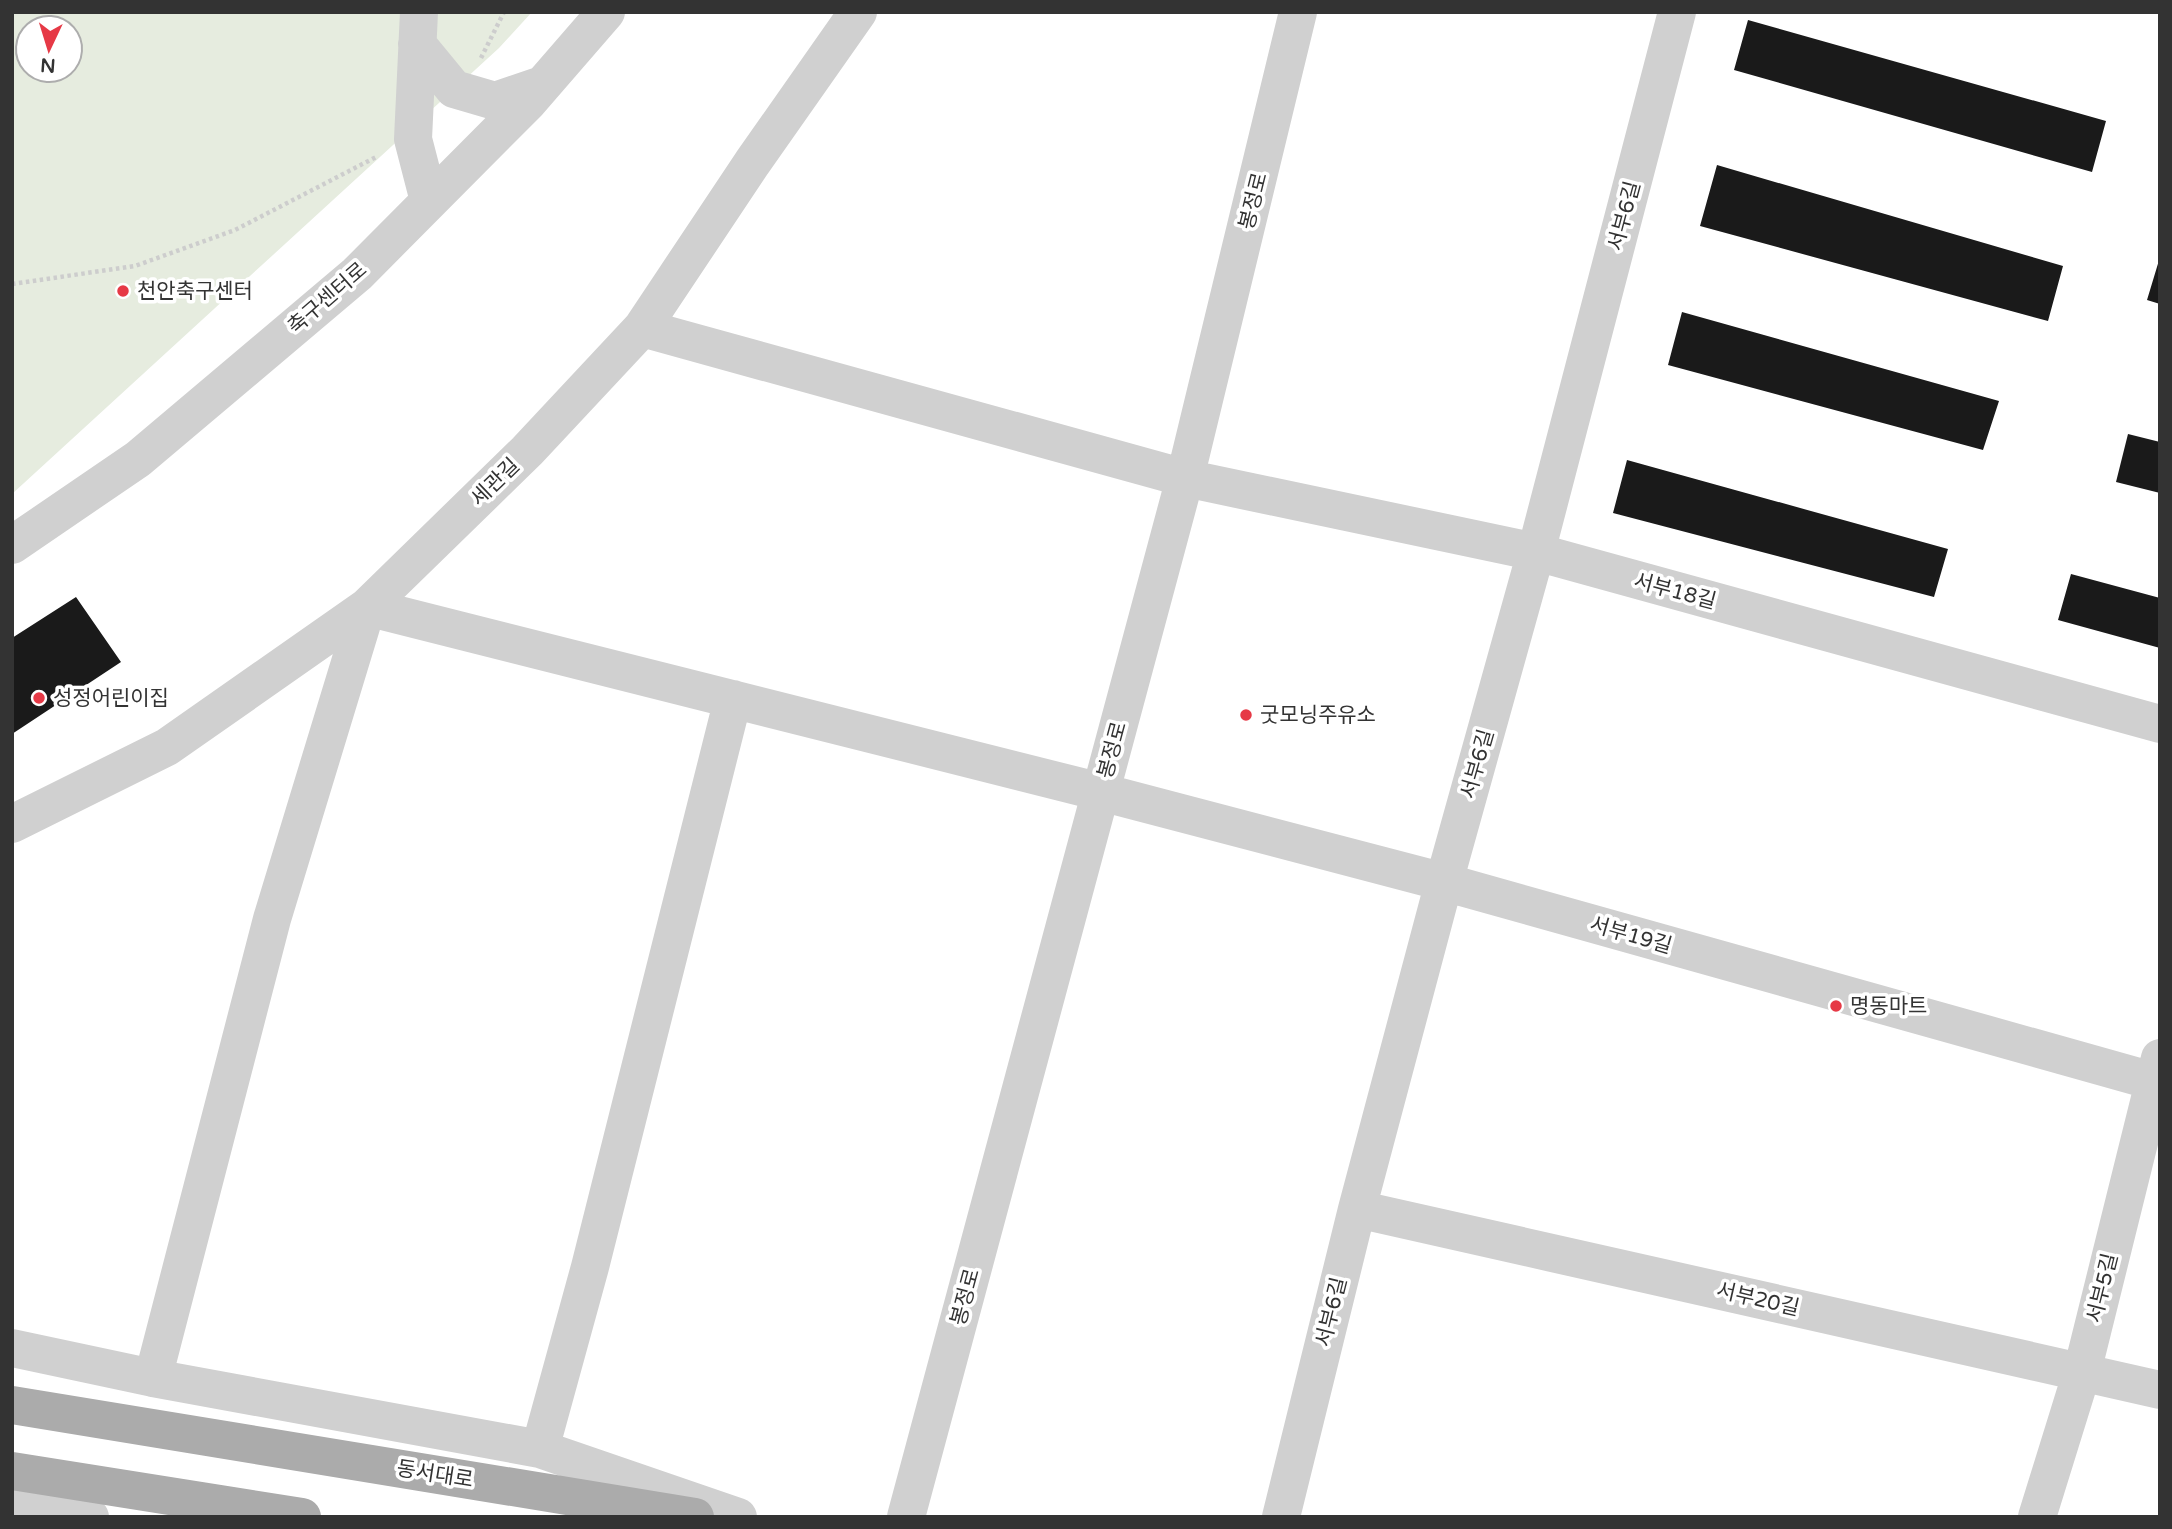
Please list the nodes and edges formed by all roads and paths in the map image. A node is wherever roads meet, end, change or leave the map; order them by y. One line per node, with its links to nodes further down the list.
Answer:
1 (606, 12): 6 (street, 축구센터로)
2 (858, 12): 10 (street, 세관길)
3 (1298, 12): 11 (street, 봉정로)
4 (1677, 12): 13 (street, 서부6길)
5 (418, 28): 6 (street); 8 (street)
6 (544, 84): 8 (street, 축구센터로)
7 (331, 180): 9 (path)
8 (429, 201): 12 (street, 축구센터로)
9 (12, 284)
10 (642, 328): 11 (street, 서부18길); 14 (street, 세관길)
11 (1185, 478): 13 (street, 서부18길); 17 (street, 봉정로)
12 (12, 545)
13 (1536, 552): 16 (street, 서부18길); 19 (street, 서부6길)
14 (367, 607): 15 (street, 서부19길); 18 (street, 세관길); 24 (street)
15 (733, 699): 17 (street, 서부19길); 27 (street)
16 (2160, 724)
17 (1101, 792): 19 (street, 서부19길); 29 (street, 봉정로)
18 (12, 824)
19 (1444, 882): 20 (street, 서부19길); 21 (street, 서부6길)
20 (2157, 1074): 23 (street, 서부5길)
21 (1357, 1209): 23 (street, 서부20길); 36 (street, 서부6길)
22 (12, 1348): 24 (street)
23 (2081, 1372): 25 (street, 서부20길); 37 (street, 서부5길)
24 (153, 1378): 27 (street)
25 (2160, 1390)
26 (12, 1405): 33 (main road, 동서대로)
27 (540, 1449): 34 (street)
28 (12, 1471): 32 (main road)
29 (910, 1501): 35 (street, 봉정로)
30 (12, 1504): 31 (street)
31 (90, 1517)
32 (302, 1517)
33 (695, 1517)
34 (738, 1517)
35 (885, 1517)
36 (1281, 1517)
37 (2036, 1517)

